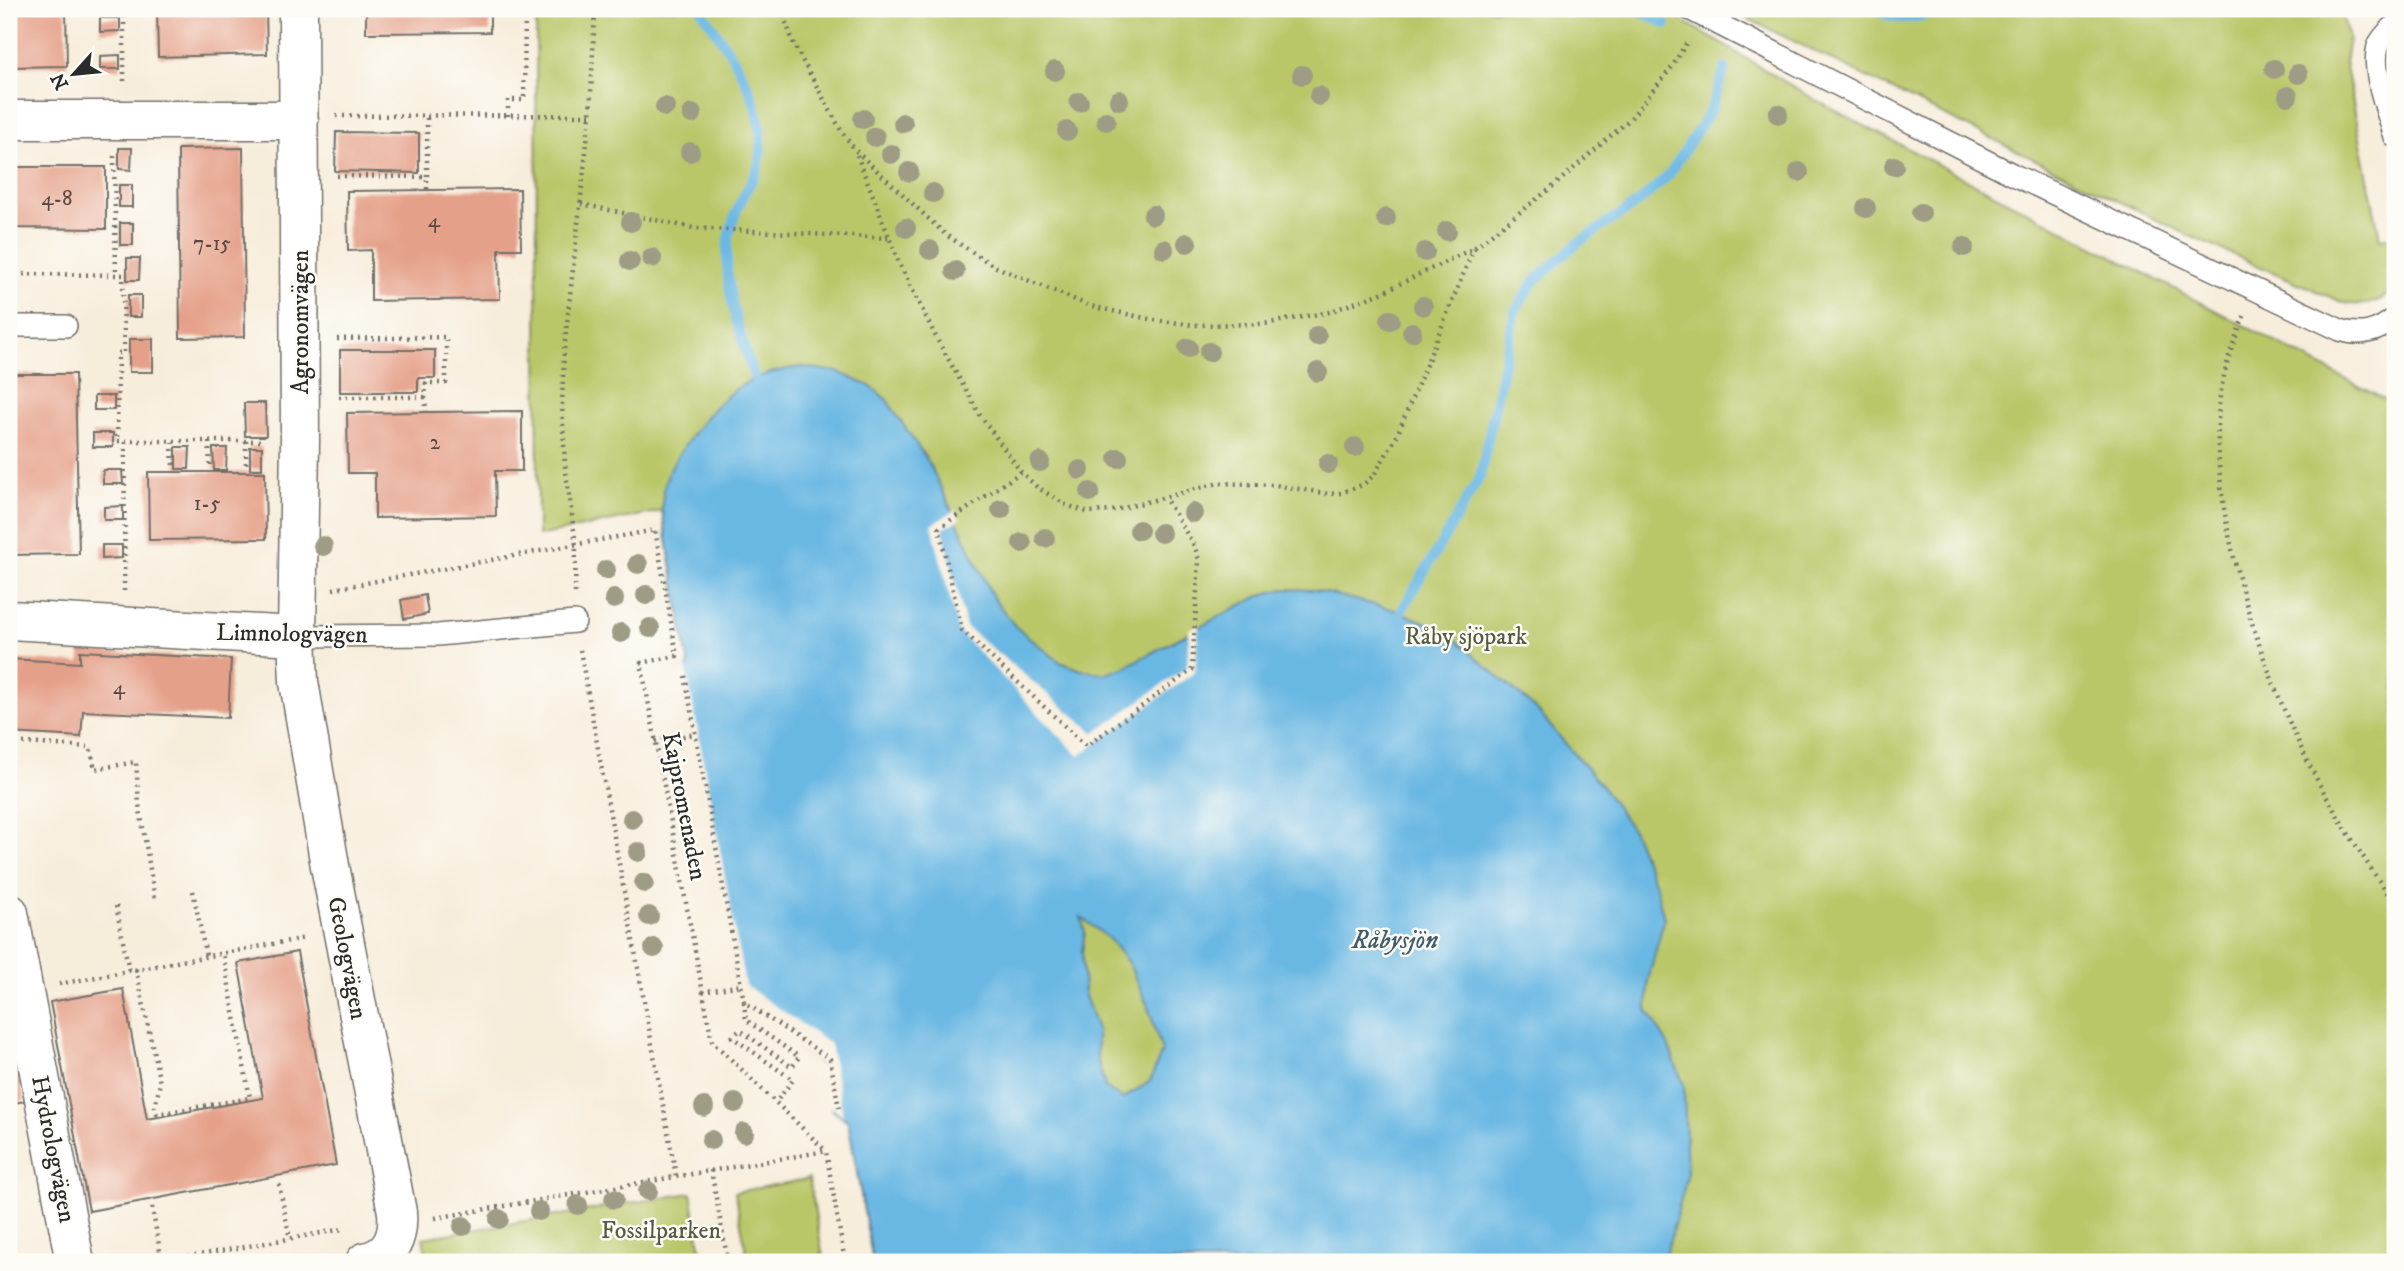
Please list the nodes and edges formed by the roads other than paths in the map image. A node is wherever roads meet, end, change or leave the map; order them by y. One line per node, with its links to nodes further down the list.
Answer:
1 (298, 9): 5 (street, Agronomvägen)
2 (1701, 15): 7 (lane)
3 (2395, 25): 6 (lane)
4 (9, 120): 5 (street)
5 (299, 120): 12 (street, Agronomvägen)
6 (2395, 137)
7 (2395, 318)
8 (66, 326): 9 (lane)
9 (9, 327)
10 (9, 620): 12 (street, Limnologvägen)
11 (575, 622): 12 (lane, Limnologvägen)
12 (297, 636): 15 (street, Geologvägen)
13 (9, 913): 14 (street, Hydrologvägen)
14 (75, 1262)
15 (365, 1262)

